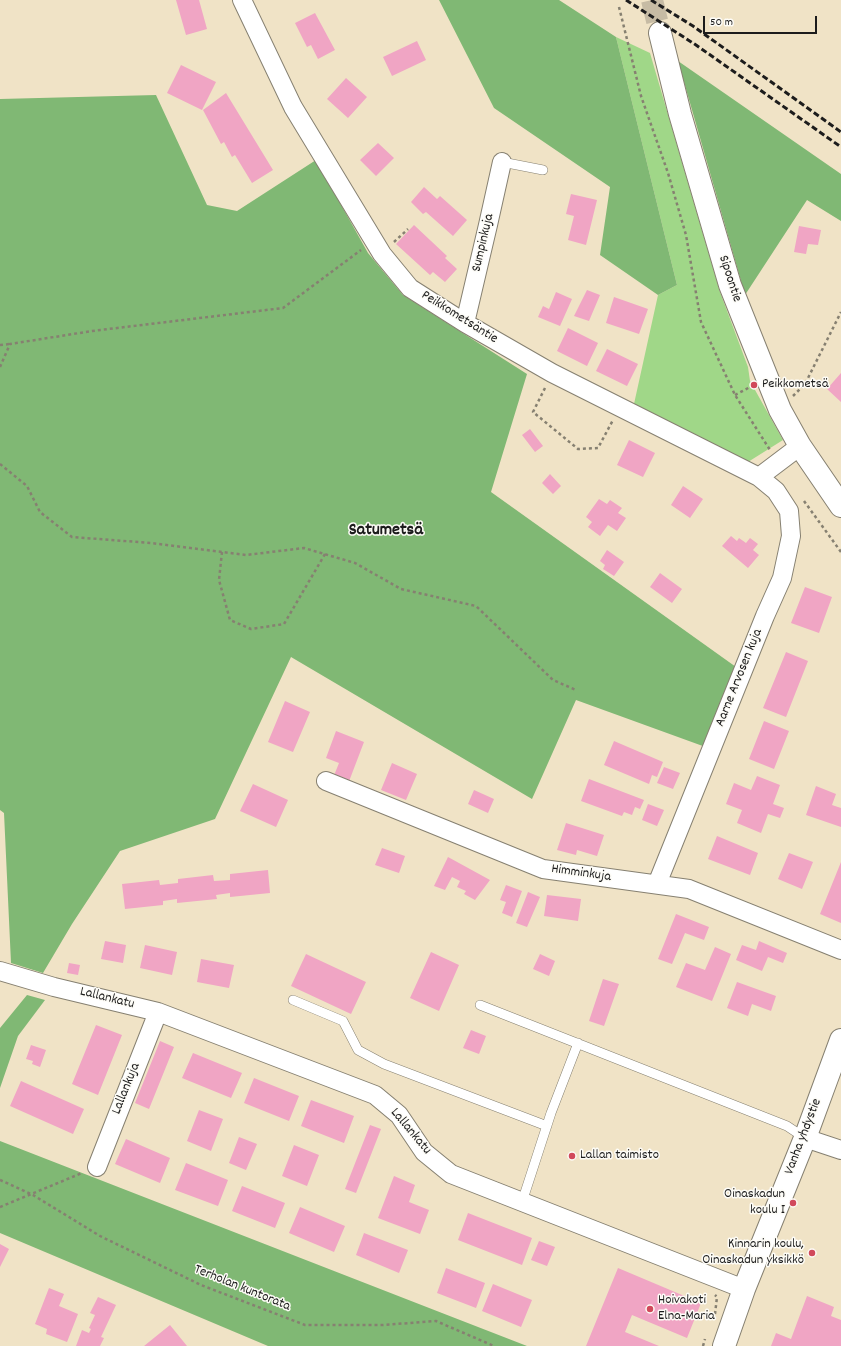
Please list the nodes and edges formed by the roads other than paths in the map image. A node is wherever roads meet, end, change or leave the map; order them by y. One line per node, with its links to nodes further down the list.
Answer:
1 (242, 0): 5 (street, Peikkometsäntie)
2 (660, 33): 6 (street, Sipoontie)
3 (502, 162): 4 (lane); 5 (street, Sumpinkuja)
4 (543, 170)
5 (465, 323): 7 (street, Peikkometsäntie)
6 (800, 446): 7 (street); 8 (street, Sipoontie)
7 (759, 477): 10 (street, Aarne Arvosen kuja)
8 (841, 506)
9 (326, 782): 10 (street, Himminkuja)
10 (657, 884): 11 (street, Himminkuja)
11 (841, 950)
12 (0, 971): 15 (street, Lallankatu)
13 (293, 1000): 18 (lane)
14 (480, 1005): 17 (lane)
15 (158, 1012): 21 (street, Lallankuja); 22 (street, Lallankatu)
16 (841, 1040): 19 (street, Vanha yhdystie)
17 (578, 1044): 18 (lane); 19 (lane)
18 (547, 1126): 22 (lane)
19 (805, 1138): 20 (street); 23 (street, Vanha yhdystie)
20 (841, 1150)
21 (97, 1167)
22 (522, 1202): 23 (street, Lallankatu)
23 (744, 1289): 24 (street, Vanha yhdystie)
24 (724, 1346)

